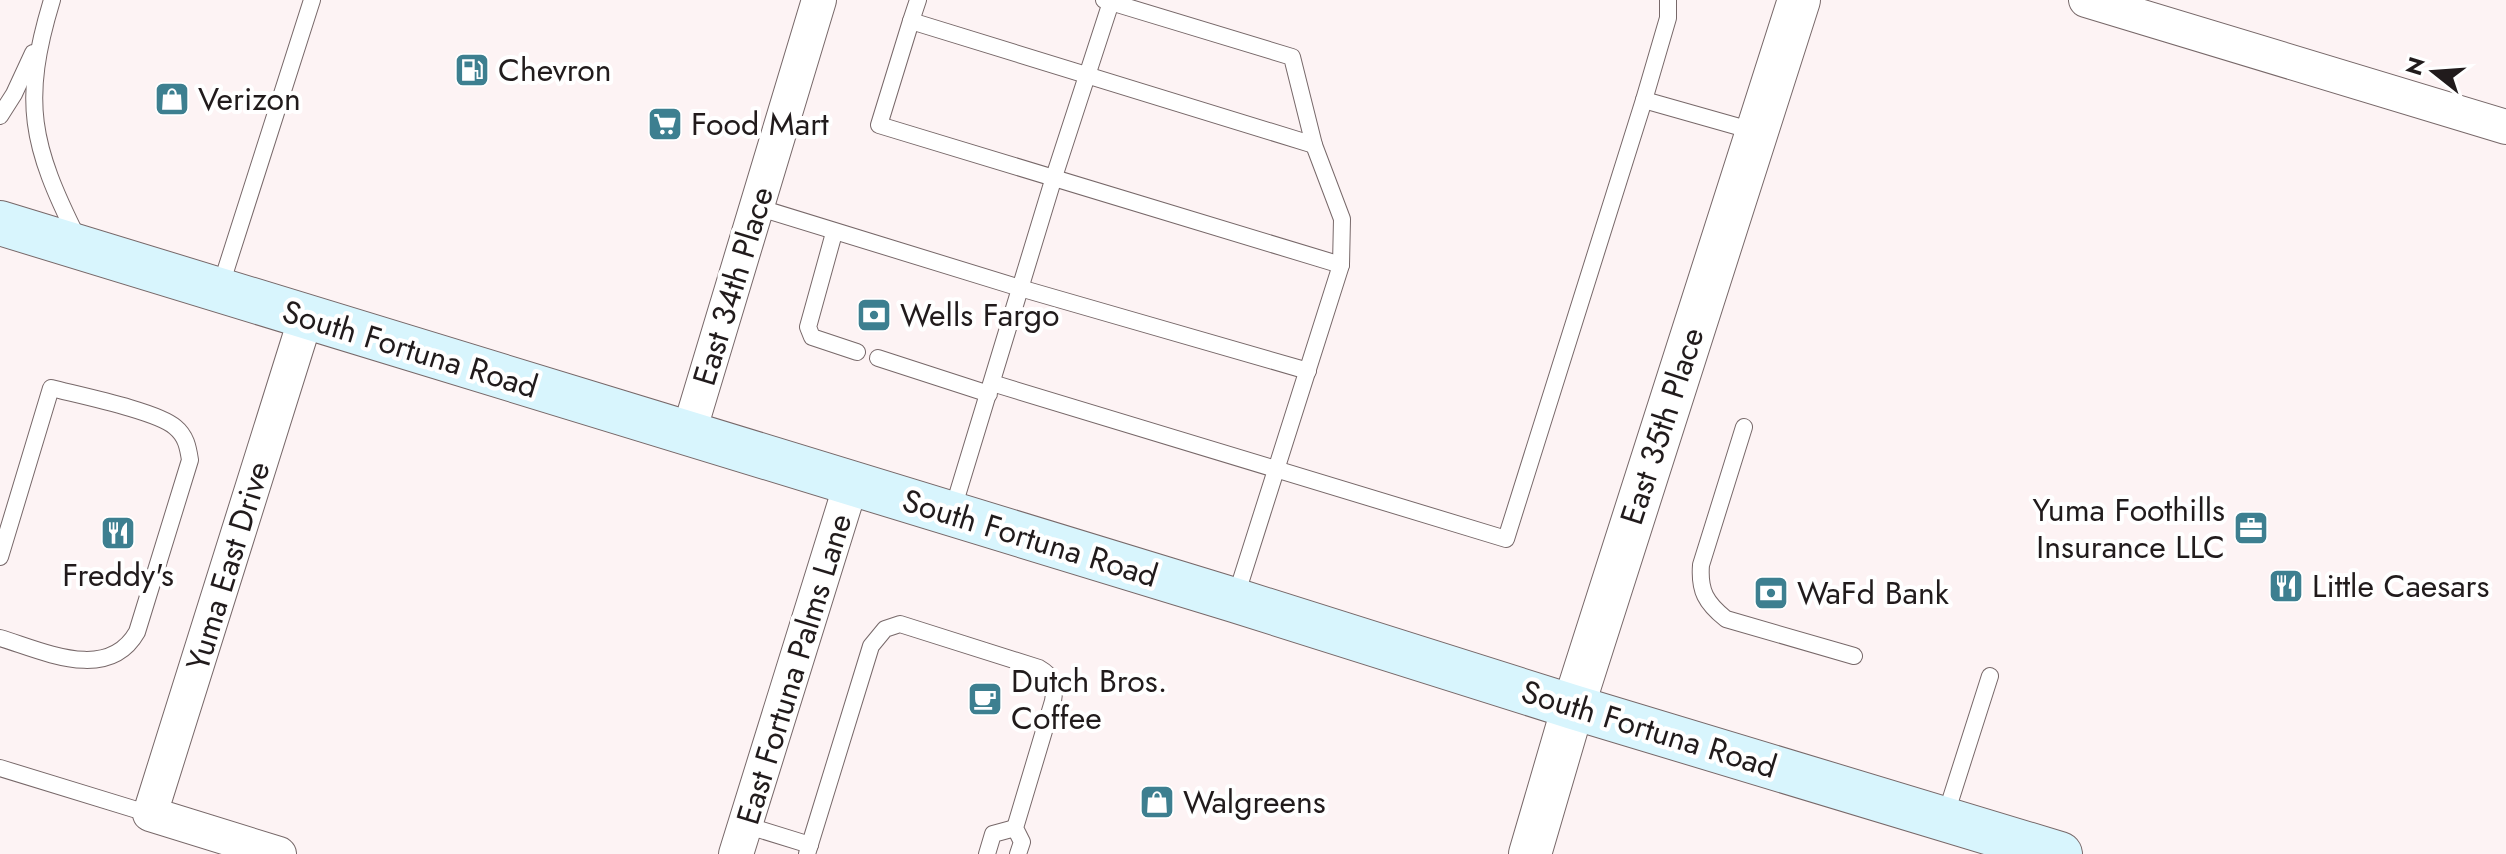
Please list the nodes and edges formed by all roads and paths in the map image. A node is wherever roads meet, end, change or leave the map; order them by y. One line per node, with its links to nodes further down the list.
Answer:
1 (52, 0): 10 (lane)
2 (312, 0): 24 (lane)
3 (819, 0): 18 (street, East 34th Place)
4 (918, 0): 9 (lane)
5 (1668, 0): 12 (lane)
6 (1799, 0): 15 (street, East 35th Place)
7 (2086, 0): 14 (street)
8 (1108, 1): 11 (lane); 16 (lane)
9 (911, 21): 11 (lane); 17 (lane)
10 (41, 37): 13 (lane); 21 (lane)
11 (1087, 77): 16 (lane); 17 (lane)
12 (1644, 100): 15 (lane); 32 (lane)
13 (0, 116)
14 (2506, 127)
15 (1757, 132): 40 (street, East 35th Place)
16 (1314, 145): 22 (lane)
17 (1054, 177): 22 (lane); 23 (lane)
18 (757, 207): 20 (lane); 31 (street, East 34th Place)
19 (0, 223): 21 (main road, South Fortuna Road)
20 (834, 233): 23 (lane); 26 (lane)
21 (83, 247): 24 (main road, South Fortuna Road)
22 (1341, 265): 28 (lane)
23 (1020, 288): 28 (lane); 29 (lane)
24 (219, 289): 25 (main road, South Fortuna Road)
25 (306, 317): 31 (main road, South Fortuna Road); 42 (street, Yuma East Drive)
26 (857, 352)
27 (878, 358): 29 (lane)
28 (1308, 371): 32 (lane)
29 (990, 388): 32 (lane); 34 (lane)
30 (1744, 427): 38 (lane)
31 (688, 435): 33 (main road, South Fortuna Road)
32 (1275, 469): 36 (lane)
33 (851, 484): 34 (main road, South Fortuna Road); 45 (street, East Fortuna Palms Lane)
34 (952, 514): 36 (main road, South Fortuna Road)
35 (0, 557): 37 (lane)
36 (1234, 600): 40 (main road, South Fortuna Road)
37 (0, 638)
38 (1854, 656)
39 (1990, 676): 43 (lane)
40 (1573, 707): 43 (main road, South Fortuna Road); 50 (street, East 35th Place)
41 (0, 768): 42 (lane)
42 (150, 814): 47 (street)
43 (1945, 819): 51 (main road, South Fortuna Road)
44 (1015, 828): 46 (lane); 48 (lane); 49 (lane)
45 (740, 839): 46 (lane)
46 (808, 850)
47 (279, 854)
48 (987, 854)
49 (1018, 854)
50 (1530, 854)
51 (2060, 854)

